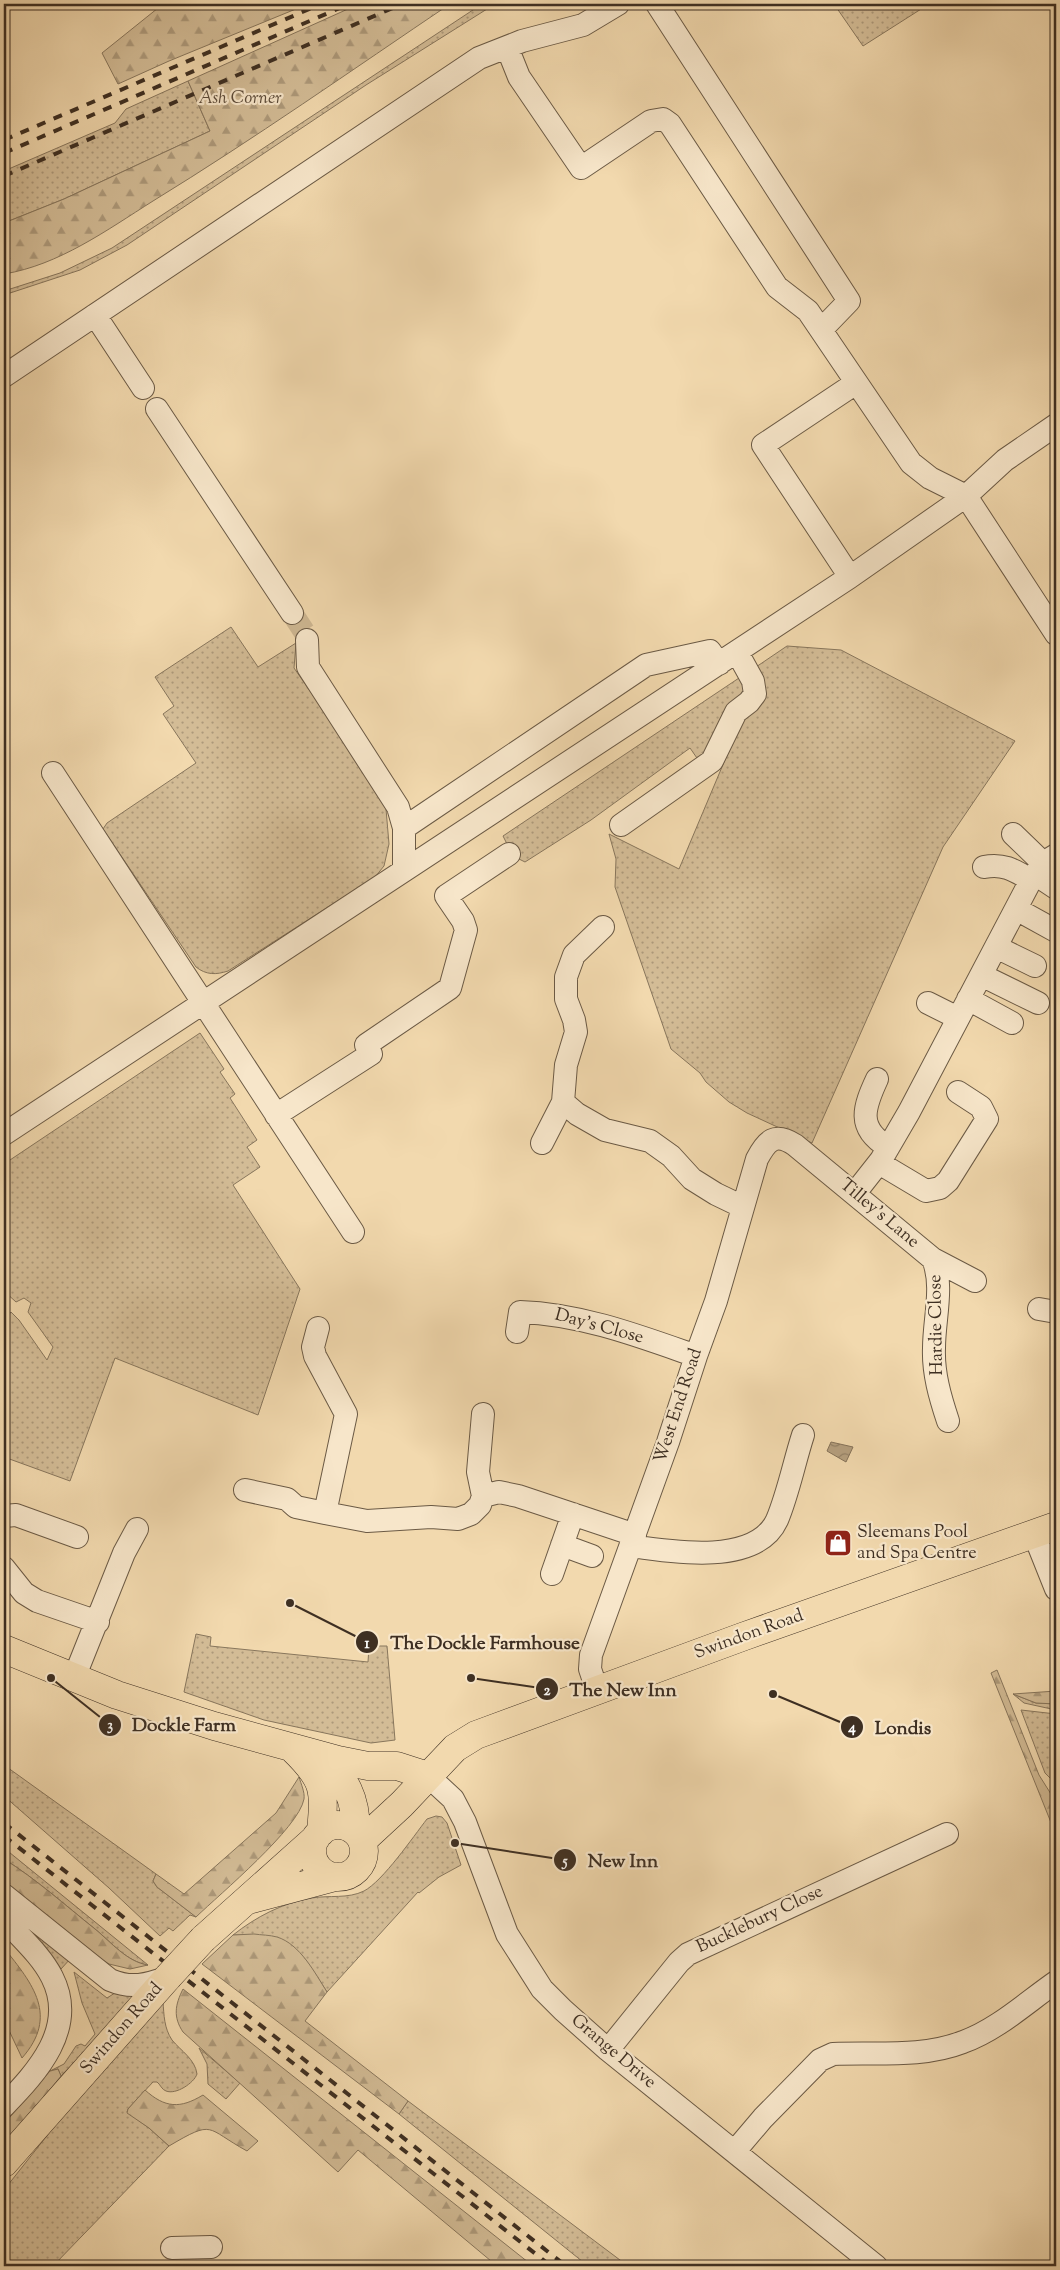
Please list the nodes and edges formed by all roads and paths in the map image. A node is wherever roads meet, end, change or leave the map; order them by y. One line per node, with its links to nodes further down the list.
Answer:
1 (618, 4): 3 (street)
2 (657, 4): 5 (street)
3 (507, 47): 4 (street); 5 (street)
4 (95, 314): 6 (street); 8 (street)
5 (821, 330): 7 (street)
6 (4, 376)
7 (856, 384): 11 (street); 12 (street)
8 (144, 388)
9 (157, 409): 13 (street)
10 (1056, 425): 11 (street)
11 (966, 496): 12 (street); 14 (street)
12 (850, 578): 16 (street)
13 (292, 613)
14 (1056, 634)
15 (307, 640): 20 (street)
16 (738, 652): 17 (street); 19 (street)
17 (719, 664): 20 (street); 25 (street)
18 (53, 773): 33 (street)
19 (621, 825)
20 (404, 828): 25 (street)
21 (1013, 834): 24 (street)
22 (509, 854): 41 (street)
23 (984, 868): 24 (street)
24 (1042, 868): 26 (street); 27 (street)
25 (404, 869): 33 (street)
26 (1056, 888)
27 (1016, 909): 29 (street); 30 (street)
28 (602, 927): 40 (street)
29 (1056, 931)
30 (996, 947): 31 (street); 32 (street)
31 (1035, 966)
32 (981, 975): 35 (street); 36 (street)
33 (204, 1002): 41 (street); 42 (street)
34 (928, 1002): 36 (street)
35 (1038, 1003)
36 (963, 1009): 37 (street); 45 (street)
37 (1012, 1023)
38 (877, 1078): 45 (street)
39 (958, 1092): 45 (street)
40 (563, 1102): 44 (street); 47 (street)
41 (276, 1115): 48 (street)
42 (4, 1134)
43 (788, 1140): 46 (street, Tilley's Lane); 47 (street, West End Road)
44 (542, 1143)
45 (884, 1155): 46 (street)
46 (855, 1193): 49 (street, Tilley's Lane)
47 (743, 1207): 53 (street, West End Road)
48 (353, 1232)
49 (933, 1259): 50 (street, Tilley's Lane); 55 (street, Hardie Close)
50 (975, 1281)
51 (318, 1328): 59 (street)
52 (517, 1332): 53 (street, Day's Close)
53 (696, 1356): 65 (street, West End Road)
54 (483, 1414): 58 (street)
55 (948, 1420)
56 (803, 1435): 65 (street)
57 (245, 1490): 59 (street)
58 (483, 1496): 59 (street); 60 (street)
59 (325, 1513)
60 (573, 1514): 65 (street); 66 (street)
61 (4, 1516): 64 (street)
62 (137, 1529): 71 (street)
63 (1045, 1530): 70 (street); 74 (main road, Swindon Road)
64 (77, 1537)
65 (633, 1540): 74 (street, West End Road)
66 (562, 1545): 67 (street); 69 (street)
67 (592, 1556)
68 (4, 1568): 71 (street)
69 (552, 1574)
70 (1056, 1589)
71 (98, 1622): 73 (street)
72 (4, 1649): 73 (main road)
73 (74, 1678): 75 (main road)
74 (597, 1690): 77 (main road, Swindon Road)
75 (293, 1749): 76 (main road); 79 (main road)
76 (321, 1756): 77 (main road); 80 (main road)
77 (428, 1776): 80 (main road, Swindon Road); 87 (street, Grange Drive)
78 (947, 1834): 87 (street, Bucklebury Close)
79 (318, 1835): 80 (main road); 81 (main road); 83 (main road, Swindon Road)
80 (359, 1837): 81 (main road)
81 (335, 1877): 83 (main road, Swindon Road)
82 (4, 1895): 85 (street)
83 (246, 1900): 85 (main road, Swindon Road, bridge)
84 (4, 1918): 88 (street)
85 (168, 1977): 90 (main road, Swindon Road)
86 (1056, 1982): 89 (street)
87 (608, 2050): 89 (street, Grange Drive)
88 (4, 2106)
89 (735, 2151): 91 (street, Grange Drive)
90 (4, 2164)
91 (876, 2266)

